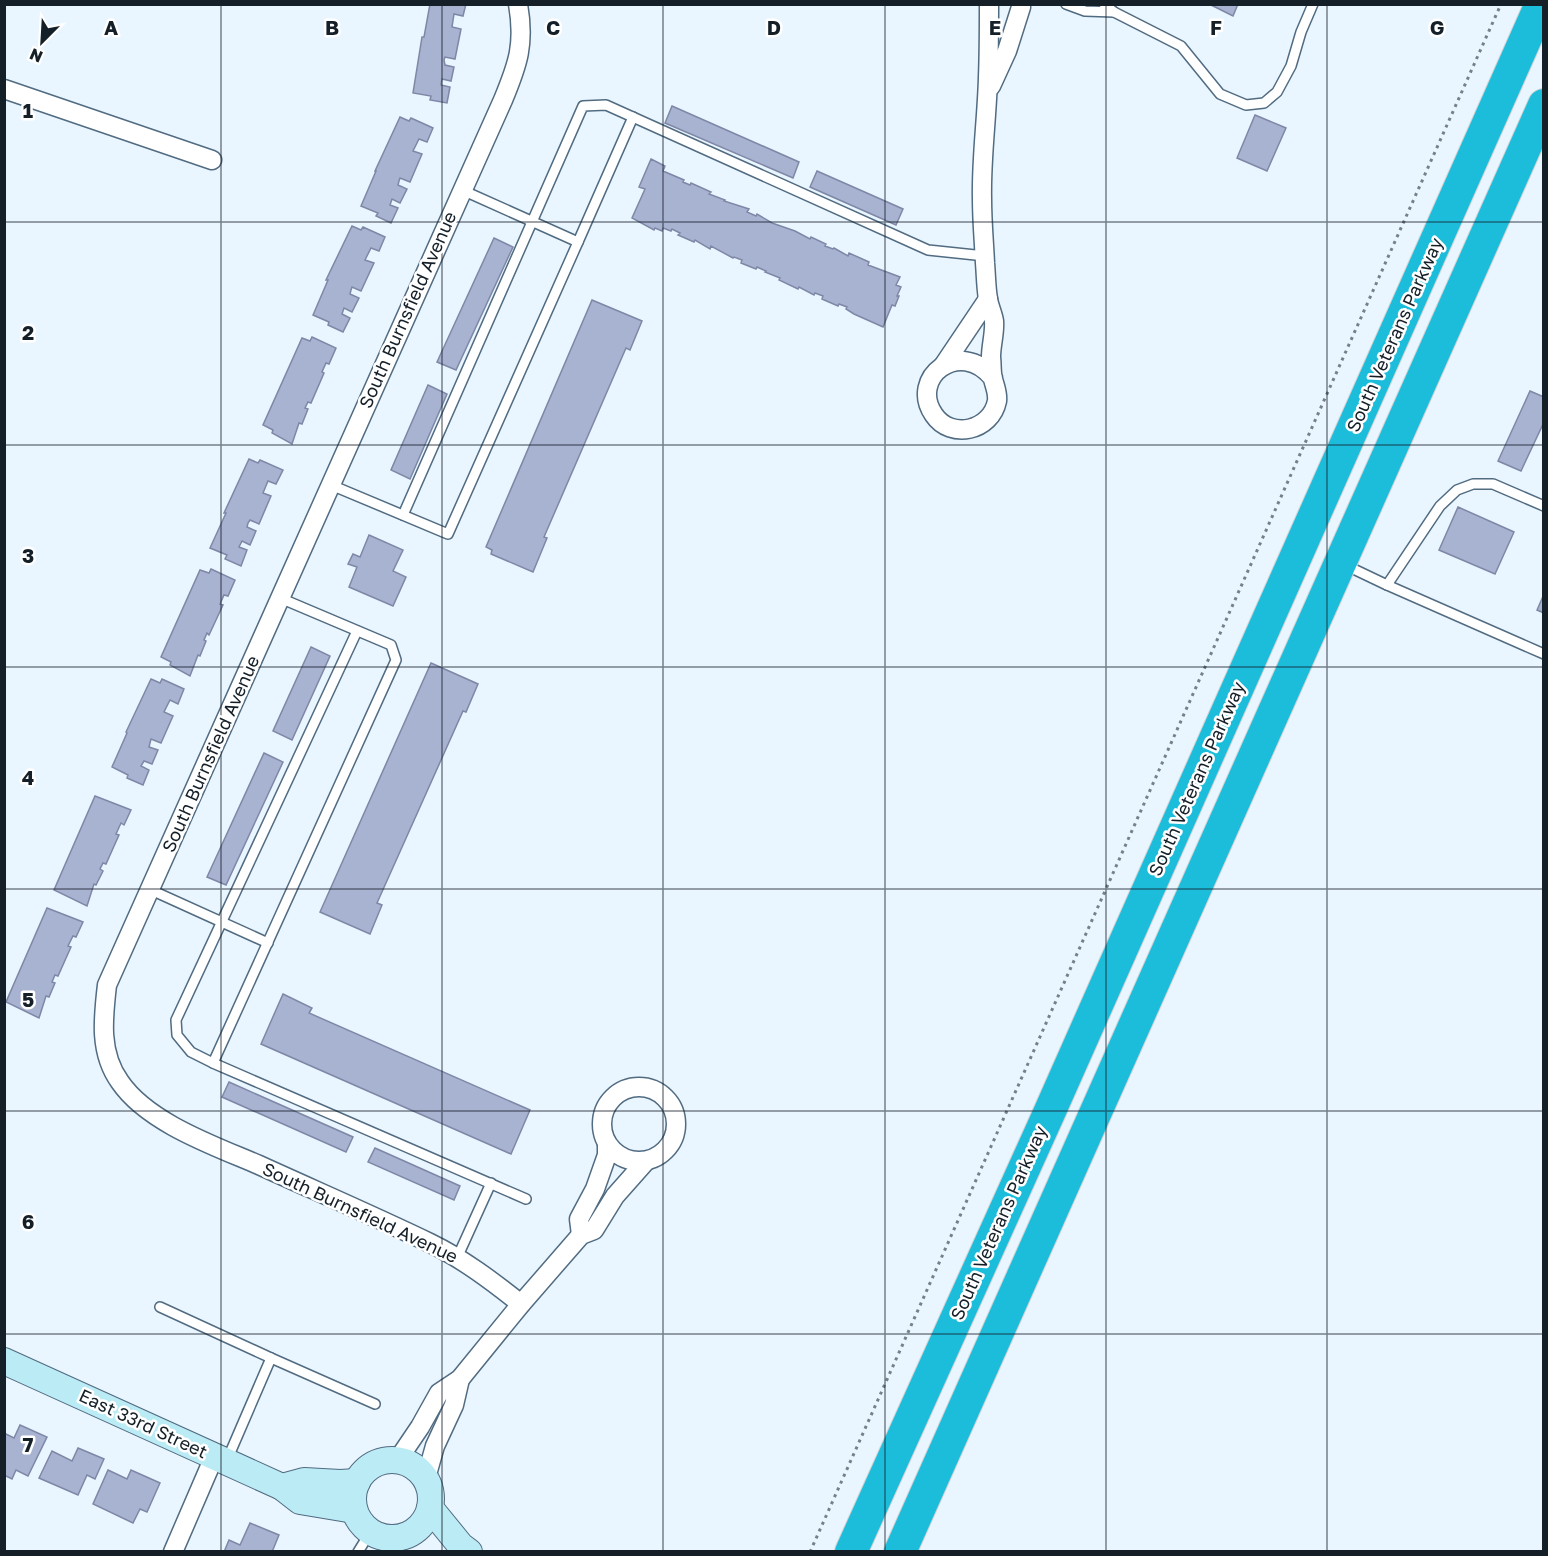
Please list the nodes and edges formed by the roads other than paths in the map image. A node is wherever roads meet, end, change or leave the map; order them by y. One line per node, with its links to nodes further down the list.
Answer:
1 (518, 4): 15 (street, South Burnsfield Avenue)
2 (989, 4): 11 (street)
3 (999, 4): 8 (street)
4 (1066, 4): 9 (lane)
5 (1104, 4): 9 (lane)
6 (1313, 4): 9 (lane)
7 (1541, 4): 57 (highway, South Veterans Parkway)
8 (1025, 6): 11 (street)
9 (1114, 12)
10 (4, 89): 14 (street)
11 (987, 93): 18 (street)
12 (1544, 105): 25 (highway)
13 (633, 117): 16 (lane); 17 (lane); 18 (lane)
14 (212, 159)
15 (462, 190): 16 (lane); 22 (street, South Burnsfield Avenue)
16 (533, 221): 17 (lane); 24 (lane)
17 (578, 242): 24 (lane)
18 (985, 256): 19 (street)
19 (988, 299): 20 (street); 21 (street)
20 (943, 366): 21 (street); 21 (street)
21 (993, 378)
22 (331, 484): 24 (lane); 27 (street, South Burnsfield Avenue)
23 (1544, 506): 26 (lane)
24 (403, 515)
25 (1340, 563): 26 (lane); 58 (highway)
26 (1387, 585): 29 (lane)
27 (280, 598): 28 (lane); 30 (street, South Burnsfield Avenue)
28 (357, 631): 31 (lane); 32 (lane)
29 (1544, 654)
30 (151, 890): 31 (lane); 39 (street, South Burnsfield Avenue)
31 (220, 922): 32 (lane); 33 (lane)
32 (268, 943): 33 (lane)
33 (213, 1064): 36 (lane)
34 (608, 1146): 35 (street); 35 (street); 38 (street)
35 (646, 1161): 38 (street)
36 (491, 1184): 37 (lane); 39 (lane)
37 (526, 1199)
38 (581, 1235): 40 (street)
39 (458, 1258): 40 (street, South Burnsfield Avenue)
40 (521, 1304): 44 (street)
41 (160, 1307): 42 (lane)
42 (271, 1358): 45 (lane); 46 (lane)
43 (4, 1361): 46 (street, East 33rd Street)
44 (460, 1378): 47 (street); 48 (street)
45 (375, 1404)
46 (220, 1459): 50 (street, East 33rd Street); 55 (street)
47 (397, 1461): 48 (street); 49 (street)
48 (426, 1478): 51 (street)
49 (357, 1482): 50 (street); 52 (street)
50 (282, 1487): 52 (street, East 33rd Street)
51 (430, 1508): 54 (street); 56 (street)
52 (354, 1510): 53 (street)
53 (364, 1541): 54 (street)
54 (408, 1544)
55 (173, 1551)
56 (469, 1551)
57 (851, 1551)
58 (900, 1551)

